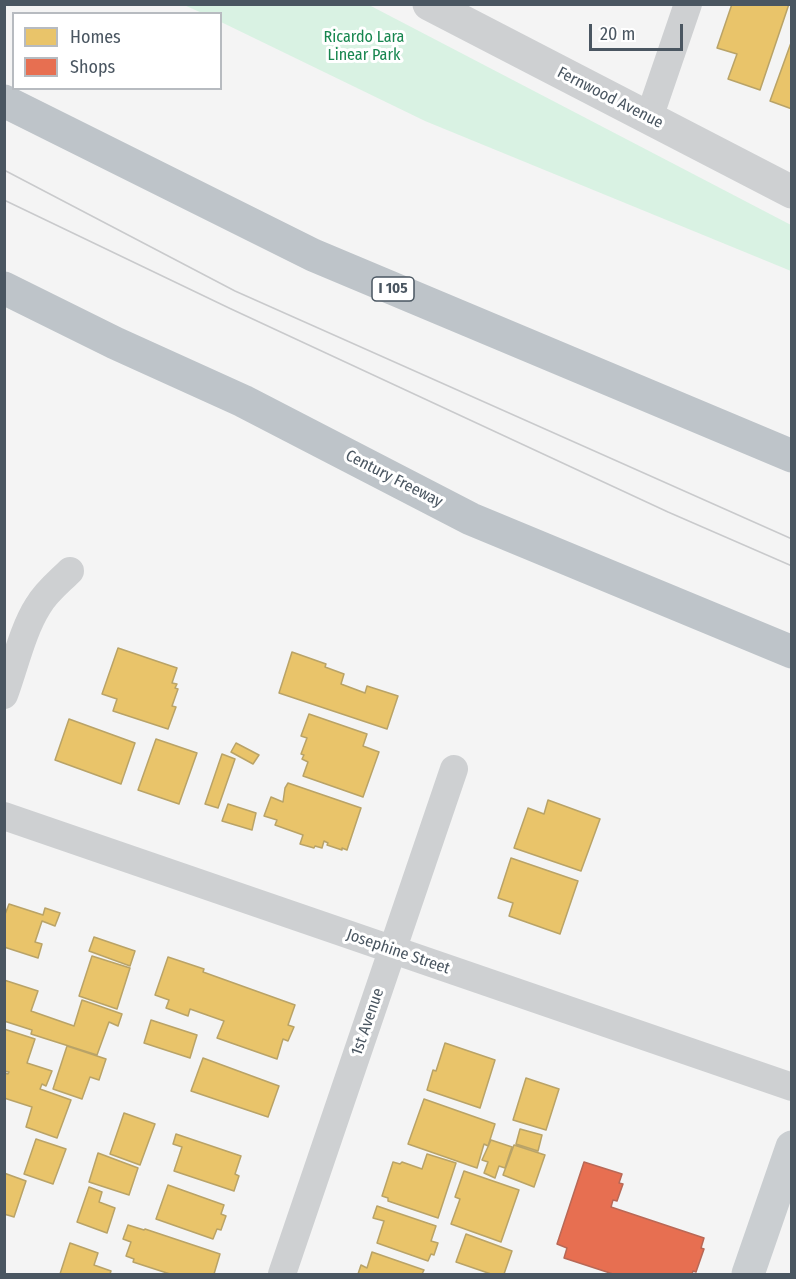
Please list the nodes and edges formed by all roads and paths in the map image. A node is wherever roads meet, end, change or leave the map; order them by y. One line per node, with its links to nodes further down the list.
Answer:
1 (429, 4): 4 (street, Fernwood Avenue)
2 (688, 4): 4 (street)
3 (4, 101): 7 (highway, I 105)
4 (649, 118): 5 (street, Fernwood Avenue)
5 (792, 192)
6 (4, 288): 9 (highway, Century Freeway)
7 (792, 456)
8 (70, 571): 10 (street)
9 (792, 652)
10 (4, 695)
11 (454, 769): 13 (street, 1st Avenue)
12 (4, 816): 13 (street, Josephine Street)
13 (392, 950): 14 (street, Josephine Street); 16 (street, 1st Avenue)
14 (792, 1087)
15 (792, 1147): 17 (main road)
16 (282, 1275)
17 (748, 1275)

